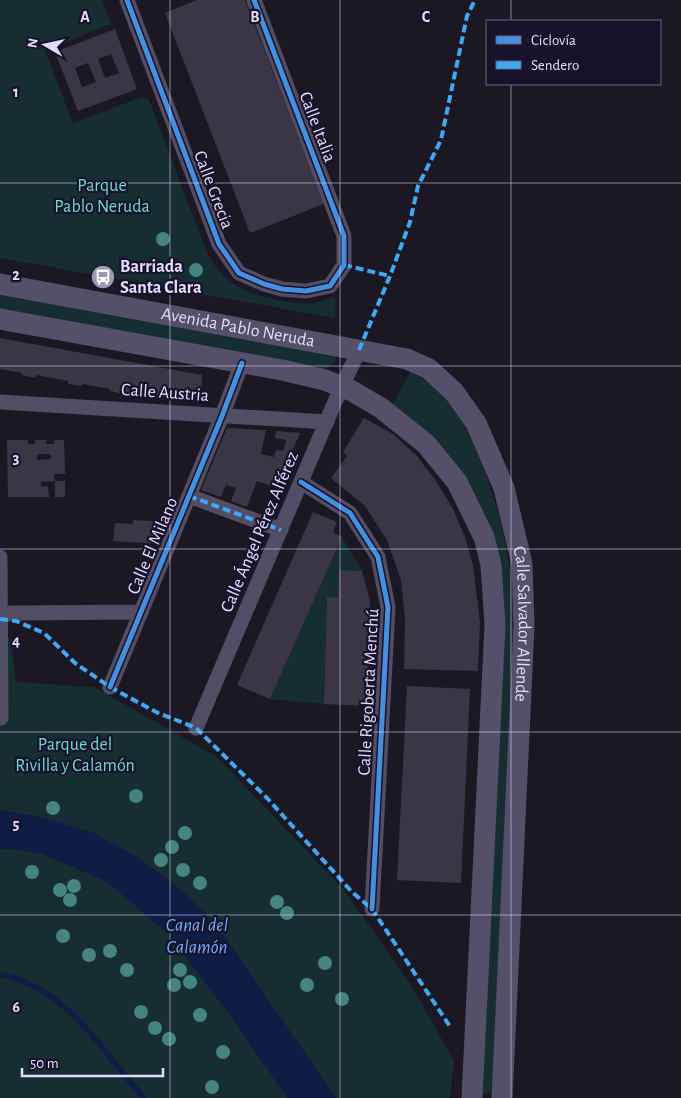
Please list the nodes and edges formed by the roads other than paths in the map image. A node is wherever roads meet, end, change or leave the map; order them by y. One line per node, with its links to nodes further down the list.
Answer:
1 (128, 0): 3 (street, Calle Grecia)
2 (254, 0): 3 (street, Calle Italia)
3 (344, 265)
4 (0, 284): 6 (main road, Avenida Pablo Neruda)
5 (0, 319): 7 (main road, Avenida Pablo Neruda)
6 (359, 350): 8 (street, Calle Ángel Pérez Alférez); 23 (main road, Calle Salvador Allende)
7 (242, 363): 8 (main road, Avenida Pablo Neruda); 10 (street, Calle El Milano)
8 (342, 387): 11 (street, Calle Ángel Pérez Alférez); 22 (main road, Calle Salvador Allende)
9 (0, 402): 10 (street, Calle Austria)
10 (222, 416): 11 (street, Calle Austria); 13 (street, Calle El Milano)
11 (327, 422): 12 (street, Calle Ángel Pérez Alférez)
12 (301, 482): 14 (street, Calle Ángel Pérez Alférez); 21 (street, Calle Rigoberta Menchú)
13 (189, 496): 14 (street); 16 (street, Calle El Milano)
14 (281, 530): 20 (street, Calle Ángel Pérez Alférez)
15 (0, 557): 17 (street)
16 (141, 612): 17 (street); 18 (street, Calle El Milano)
17 (0, 618): 19 (street)
18 (110, 687)
19 (1, 718)
20 (196, 728)
21 (372, 909)
22 (472, 1098)
23 (502, 1098)

